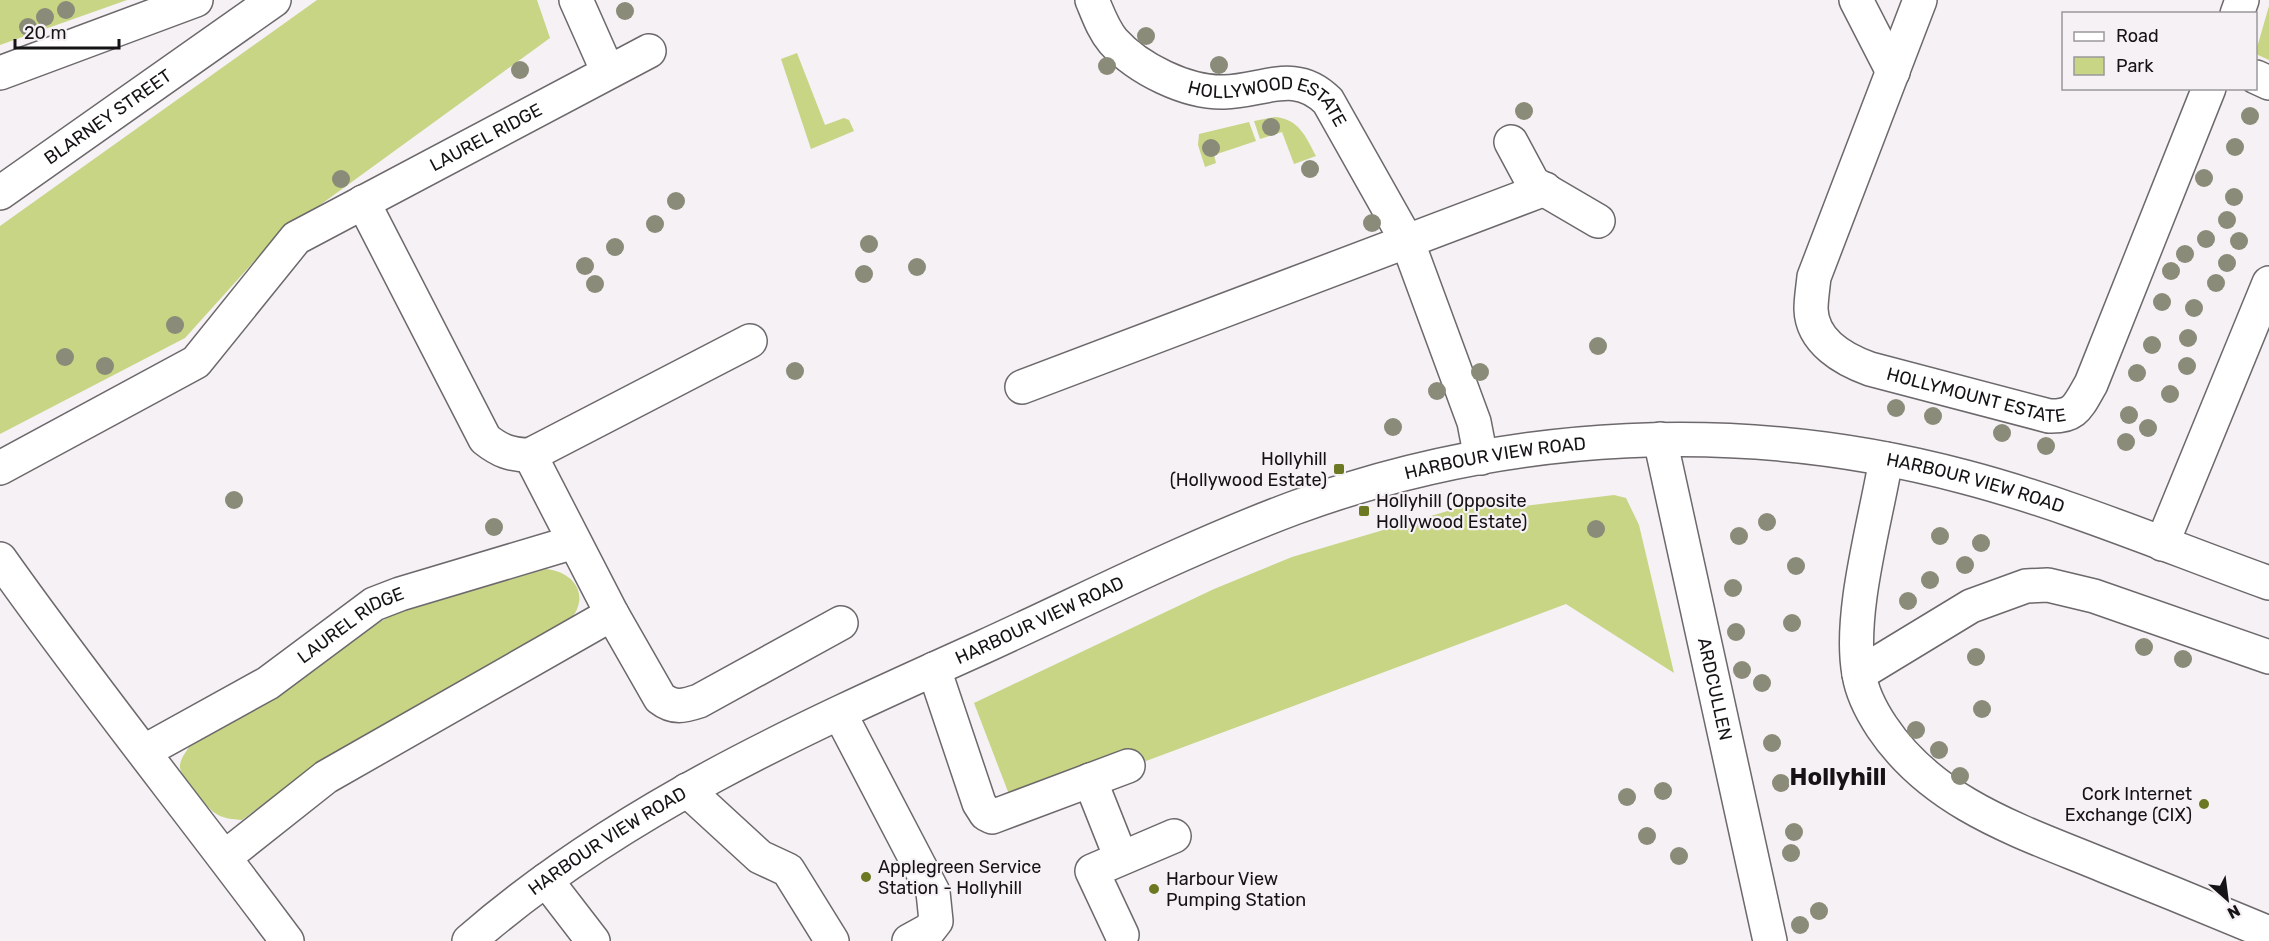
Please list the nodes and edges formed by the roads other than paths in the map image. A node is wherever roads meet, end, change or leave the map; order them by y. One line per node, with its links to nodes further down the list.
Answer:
1 (196, 0): 10 (street)
2 (274, 0): 14 (street, BLARNEY STREET)
3 (576, 0): 8 (street)
4 (1092, 0): 17 (street, HOLLYWOOD ESTATE)
5 (1856, 0): 9 (street)
6 (1920, 0): 9 (street, HOLLYMOUNT ESTATE)
7 (649, 51): 8 (street, LAUREL RIDGE)
8 (608, 72): 15 (street, LAUREL RIDGE)
9 (1893, 72): 11 (street, HOLLYMOUNT ESTATE)
10 (0, 73)
11 (2208, 90)
12 (1511, 142): 13 (street)
13 (1545, 189): 16 (street); 17 (street)
14 (0, 193)
15 (363, 202): 22 (street); 25 (street, LAUREL RIDGE)
16 (1598, 221)
17 (1408, 243): 20 (street); 23 (street, HOLLYWOOD ESTATE)
18 (2269, 283): 27 (street)
19 (750, 341): 22 (street)
20 (1022, 387)
21 (1660, 439): 23 (street, HARBOUR VIEW ROAD); 24 (street, HARBOUR VIEW ROAD); 51 (street, ARDCULLEN)
22 (530, 455): 26 (street)
23 (1481, 458): 33 (street, HARBOUR VIEW ROAD)
24 (1887, 459): 27 (street, HARBOUR VIEW ROAD); 34 (street)
25 (0, 468)
26 (574, 542): 30 (street); 36 (street, LAUREL RIDGE)
27 (2162, 544): 29 (street, HARBOUR VIEW ROAD)
28 (0, 559): 36 (street)
29 (2269, 583)
30 (612, 614): 31 (street); 41 (street)
31 (841, 623)
32 (2269, 657): 34 (street)
33 (934, 669): 35 (street, HARBOUR VIEW ROAD); 38 (street)
34 (1859, 674): 44 (street)
35 (840, 714): 39 (street, HARBOUR VIEW ROAD); 50 (street)
36 (145, 751): 41 (street)
37 (1128, 765): 38 (street)
38 (1090, 780): 42 (street)
39 (687, 790): 43 (street, HARBOUR VIEW ROAD); 49 (street)
40 (1174, 836): 42 (street)
41 (225, 857): 46 (street)
42 (1121, 858): 45 (street)
43 (546, 880): 47 (street, HARBOUR VIEW ROAD); 48 (street)
44 (2269, 933)
45 (1122, 935)
46 (286, 941)
47 (469, 941)
48 (593, 941)
49 (832, 941)
50 (909, 941)
51 (1770, 941)

